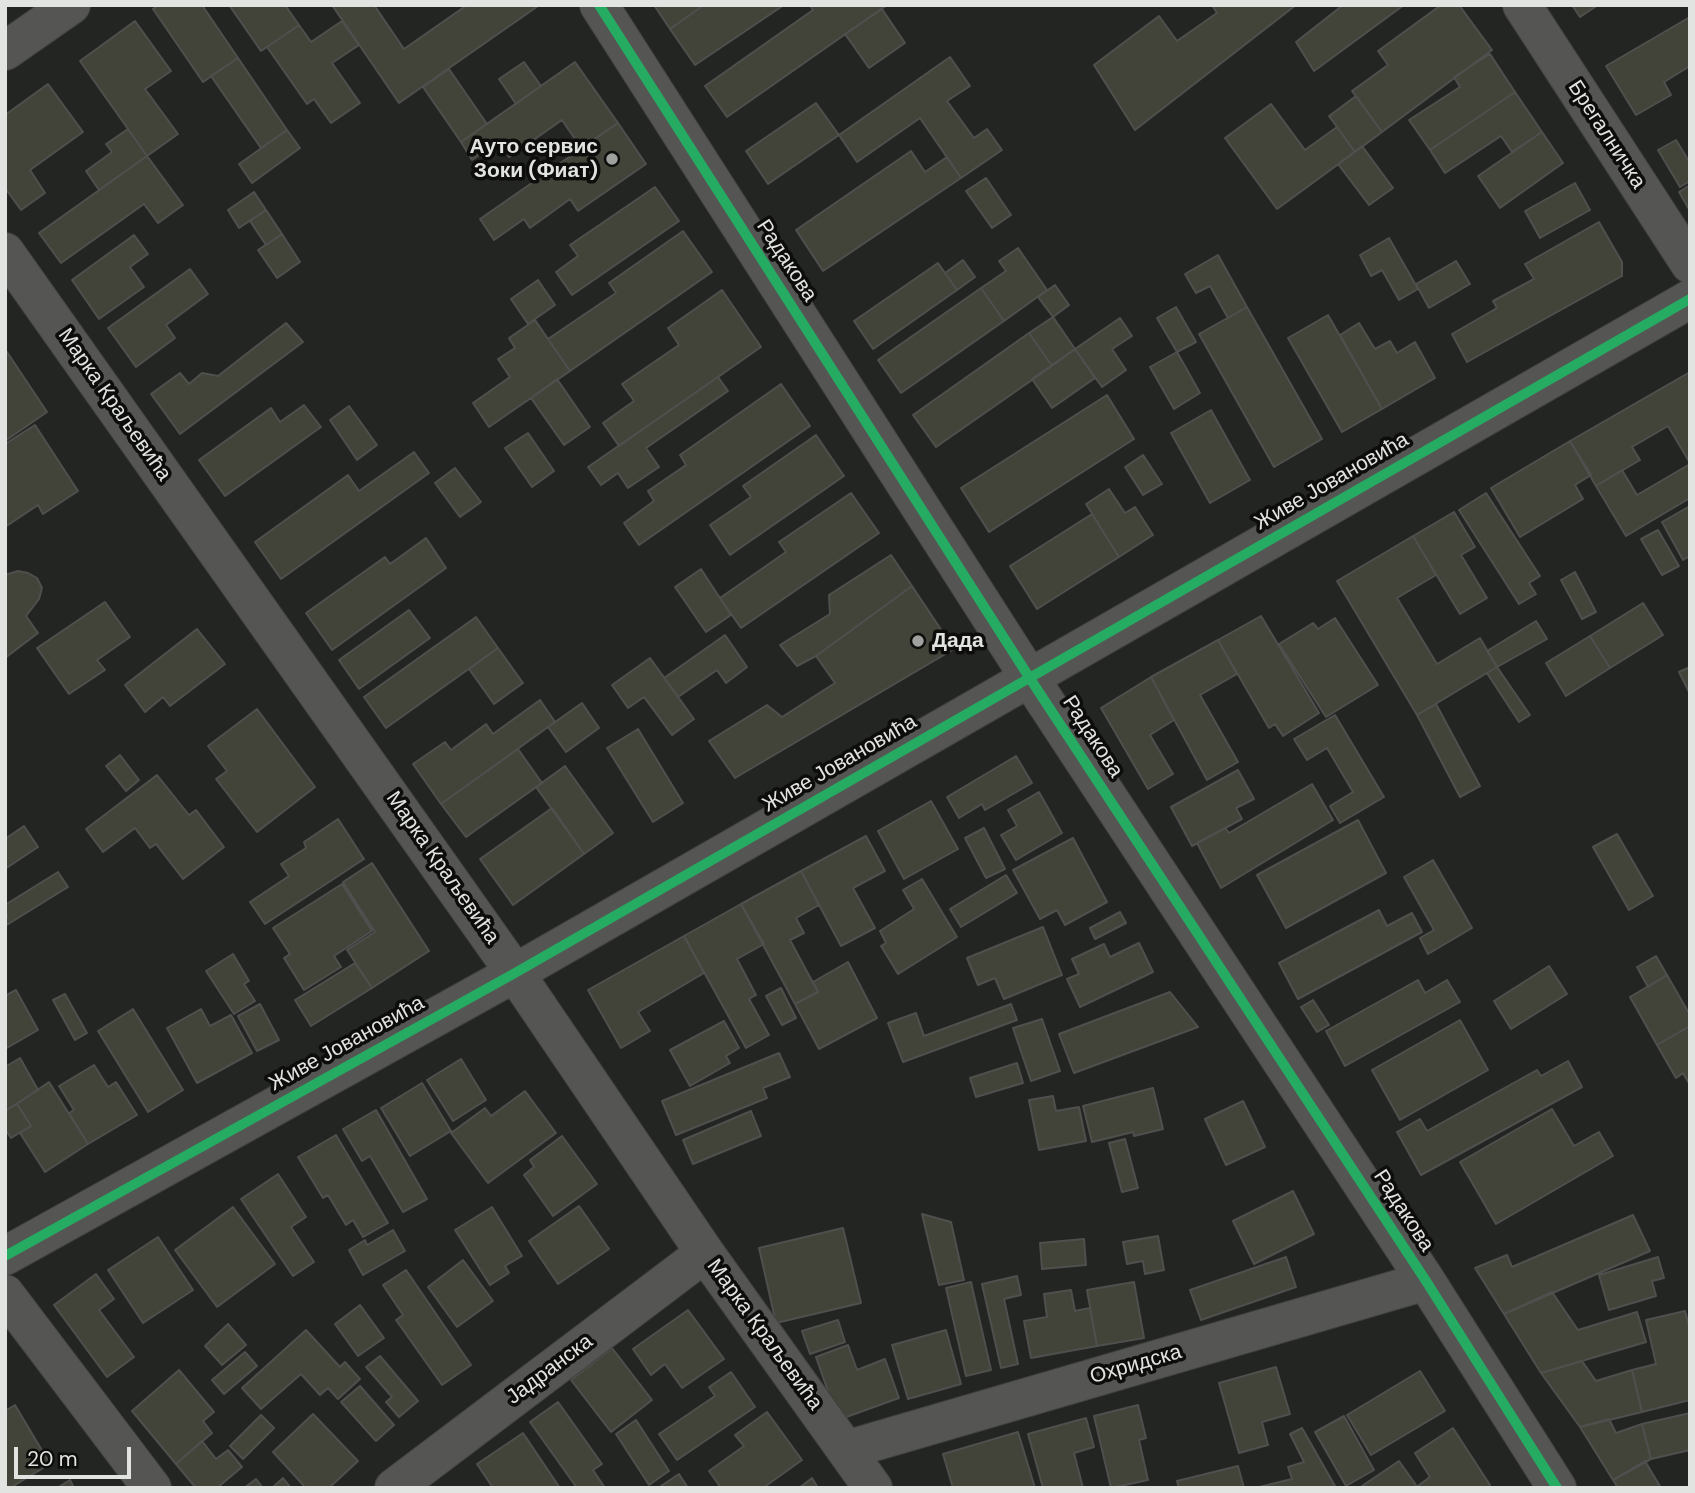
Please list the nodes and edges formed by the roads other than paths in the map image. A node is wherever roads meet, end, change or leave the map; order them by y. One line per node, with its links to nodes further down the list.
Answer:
1 (71, 5): 4 (street)
2 (599, 5): 8 (street, Радакова)
3 (1522, 5): 6 (street, Брегалничка)
4 (5, 51)
5 (5, 252): 9 (street, Марка Краљевића)
6 (1690, 264)
7 (1690, 299): 8 (street, Живе Јовановића)
8 (1029, 677): 9 (street, Живе Јовановића); 12 (street, Радакова)
9 (516, 973): 10 (street, Марка Краљевића); 11 (street, Живе Јовановића)
10 (705, 1253): 14 (street, Марка Краљевића); 16 (street, Јадранска)
11 (5, 1256)
12 (1426, 1281): 14 (street, Охридска); 18 (street, Радакова)
13 (5, 1294): 15 (street)
14 (846, 1450): 17 (street, Марка Краљевића)
15 (152, 1488)
16 (394, 1488)
17 (873, 1488)
18 (1557, 1488)

